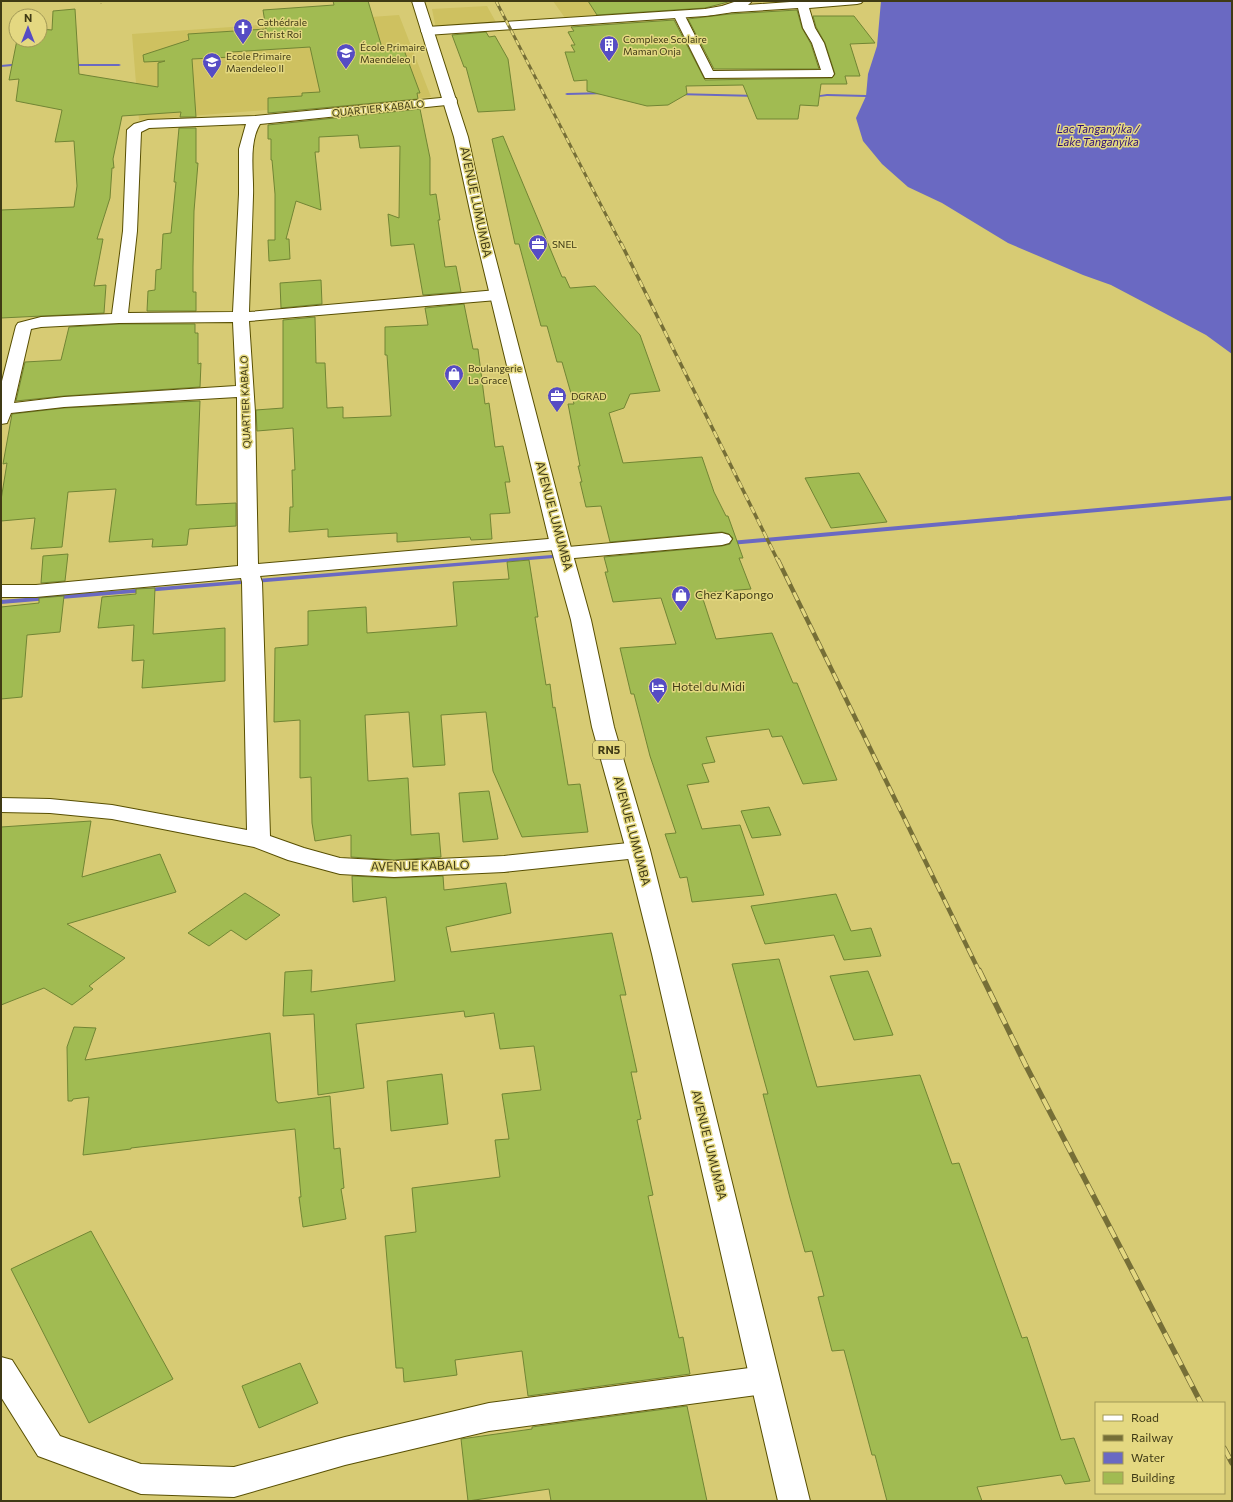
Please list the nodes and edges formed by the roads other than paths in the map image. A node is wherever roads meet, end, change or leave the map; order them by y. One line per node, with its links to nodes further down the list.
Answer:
1 (418, 1): 7 (main road, AVENUE LUMUMBA / RN5)
2 (746, 1): 5 (main road)
3 (857, 1): 4 (main road)
4 (803, 6): 5 (main road); 6 (main road)
5 (719, 10): 6 (main road)
6 (679, 14): 7 (main road)
7 (428, 31): 8 (main road, AVENUE LUMUMBA / RN5)
8 (451, 101): 9 (main road, QUARTIER KABALO); 10 (main road, AVENUE LUMUMBA / RN5)
9 (255, 120): 11 (main road, QUARTIER KABALO); 12 (main road)
10 (497, 295): 11 (main road); 16 (main road, AVENUE LUMUMBA / RN5)
11 (241, 317): 12 (main road); 13 (main road, QUARTIER KABALO)
12 (119, 318): 14 (main road)
13 (245, 391): 14 (main road); 17 (main road, QUARTIER KABALO)
14 (2, 414)
15 (722, 539): 16 (main road)
16 (561, 548): 17 (main road); 21 (main road, AVENUE LUMUMBA / RN5)
17 (248, 571): 18 (main road); 20 (main road)
18 (1, 591)
19 (1, 805): 20 (main road, AVENUE KABALO)
20 (259, 840): 21 (main road, AVENUE KABALO)
21 (638, 850): 23 (main road, AVENUE LUMUMBA / RN5)
22 (1, 1370): 23 (main road)
23 (764, 1380): 24 (main road, AVENUE LUMUMBA / RN5)
24 (794, 1501)

